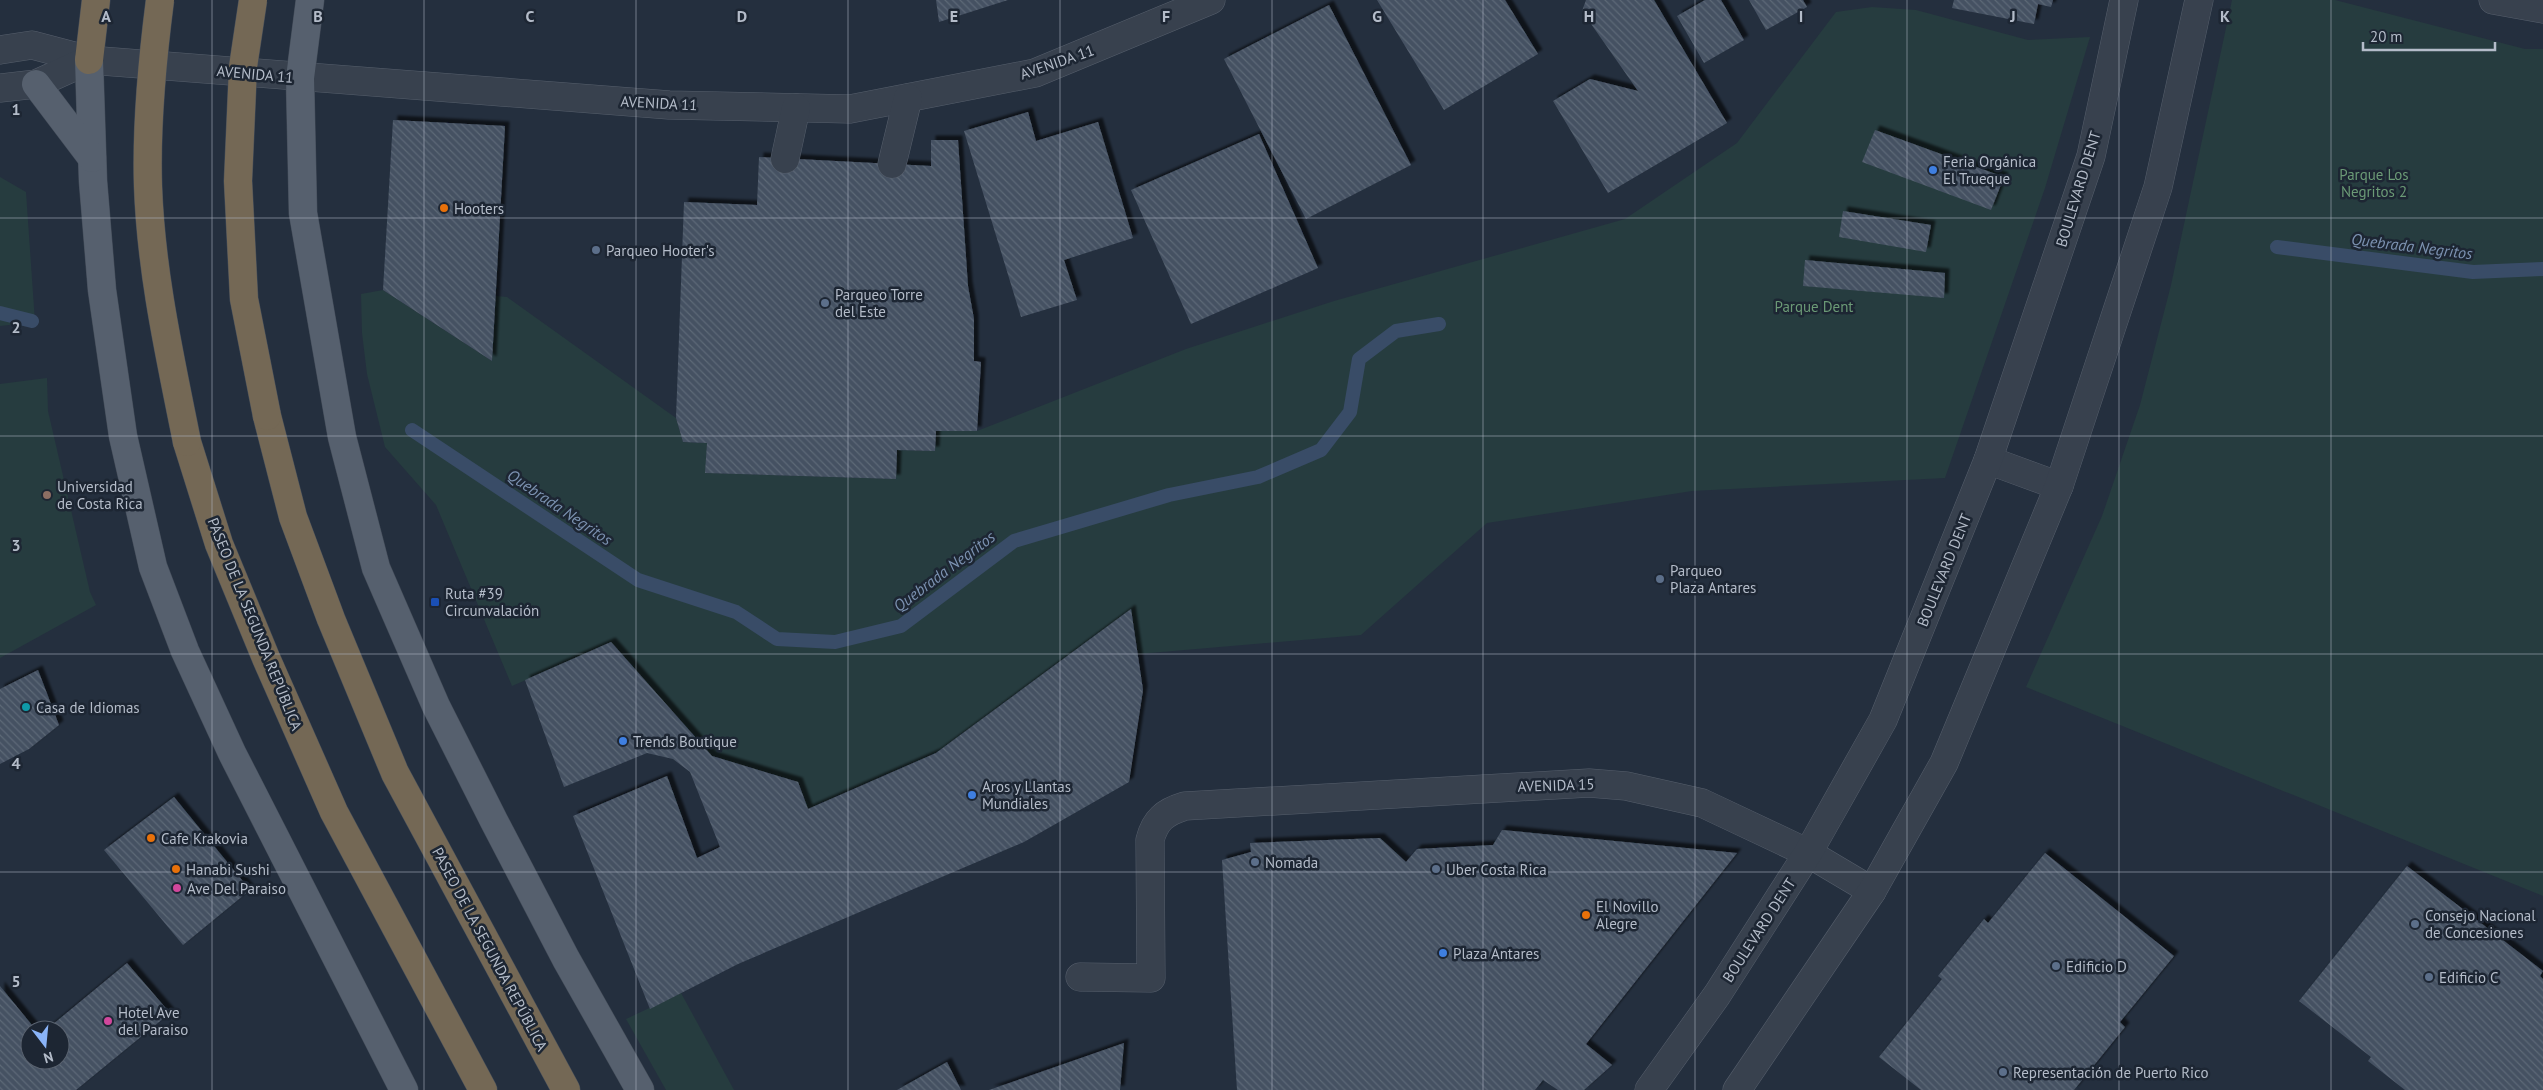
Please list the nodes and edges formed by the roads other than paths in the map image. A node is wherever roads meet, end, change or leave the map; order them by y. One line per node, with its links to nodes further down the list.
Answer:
1 (96, 0): 11 (highway)
2 (160, 0): 26 (highway, PASEO DE LA SEGUNDA REPÚBLICA, bridge)
3 (253, 0): 27 (highway, PASEO DE LA SEGUNDA REPÚBLICA, bridge)
4 (310, 0): 12 (main road)
5 (1211, 0): 15 (street, AVENIDA 11)
6 (2124, 0): 20 (street, BOULEVARD DENT)
7 (2199, 0): 21 (street)
8 (2493, 0): 9 (street)
9 (2543, 9)
10 (0, 50): 11 (street, AVENIDA 11)
11 (89, 60): 12 (street, AVENIDA 11); 13 (street); 17 (main road)
12 (300, 78): 16 (street, AVENIDA 11); 28 (main road)
13 (36, 84): 14 (street); 17 (main road)
14 (0, 88)
15 (908, 98): 16 (street, AVENIDA 11); 19 (street)
16 (796, 108): 18 (street)
17 (92, 158): 25 (main road)
18 (786, 159)
19 (892, 164)
20 (1988, 460): 21 (street); 22 (street, BOULEVARD DENT)
21 (2059, 486): 23 (street)
22 (1808, 853): 23 (street, AVENIDA 15); 24 (street, AVENIDA 15); 29 (street, BOULEVARD DENT)
23 (1872, 891): 30 (street)
24 (1080, 977)
25 (404, 1090)
26 (483, 1090)
27 (566, 1090)
28 (640, 1090)
29 (1649, 1090)
30 (1737, 1090)

